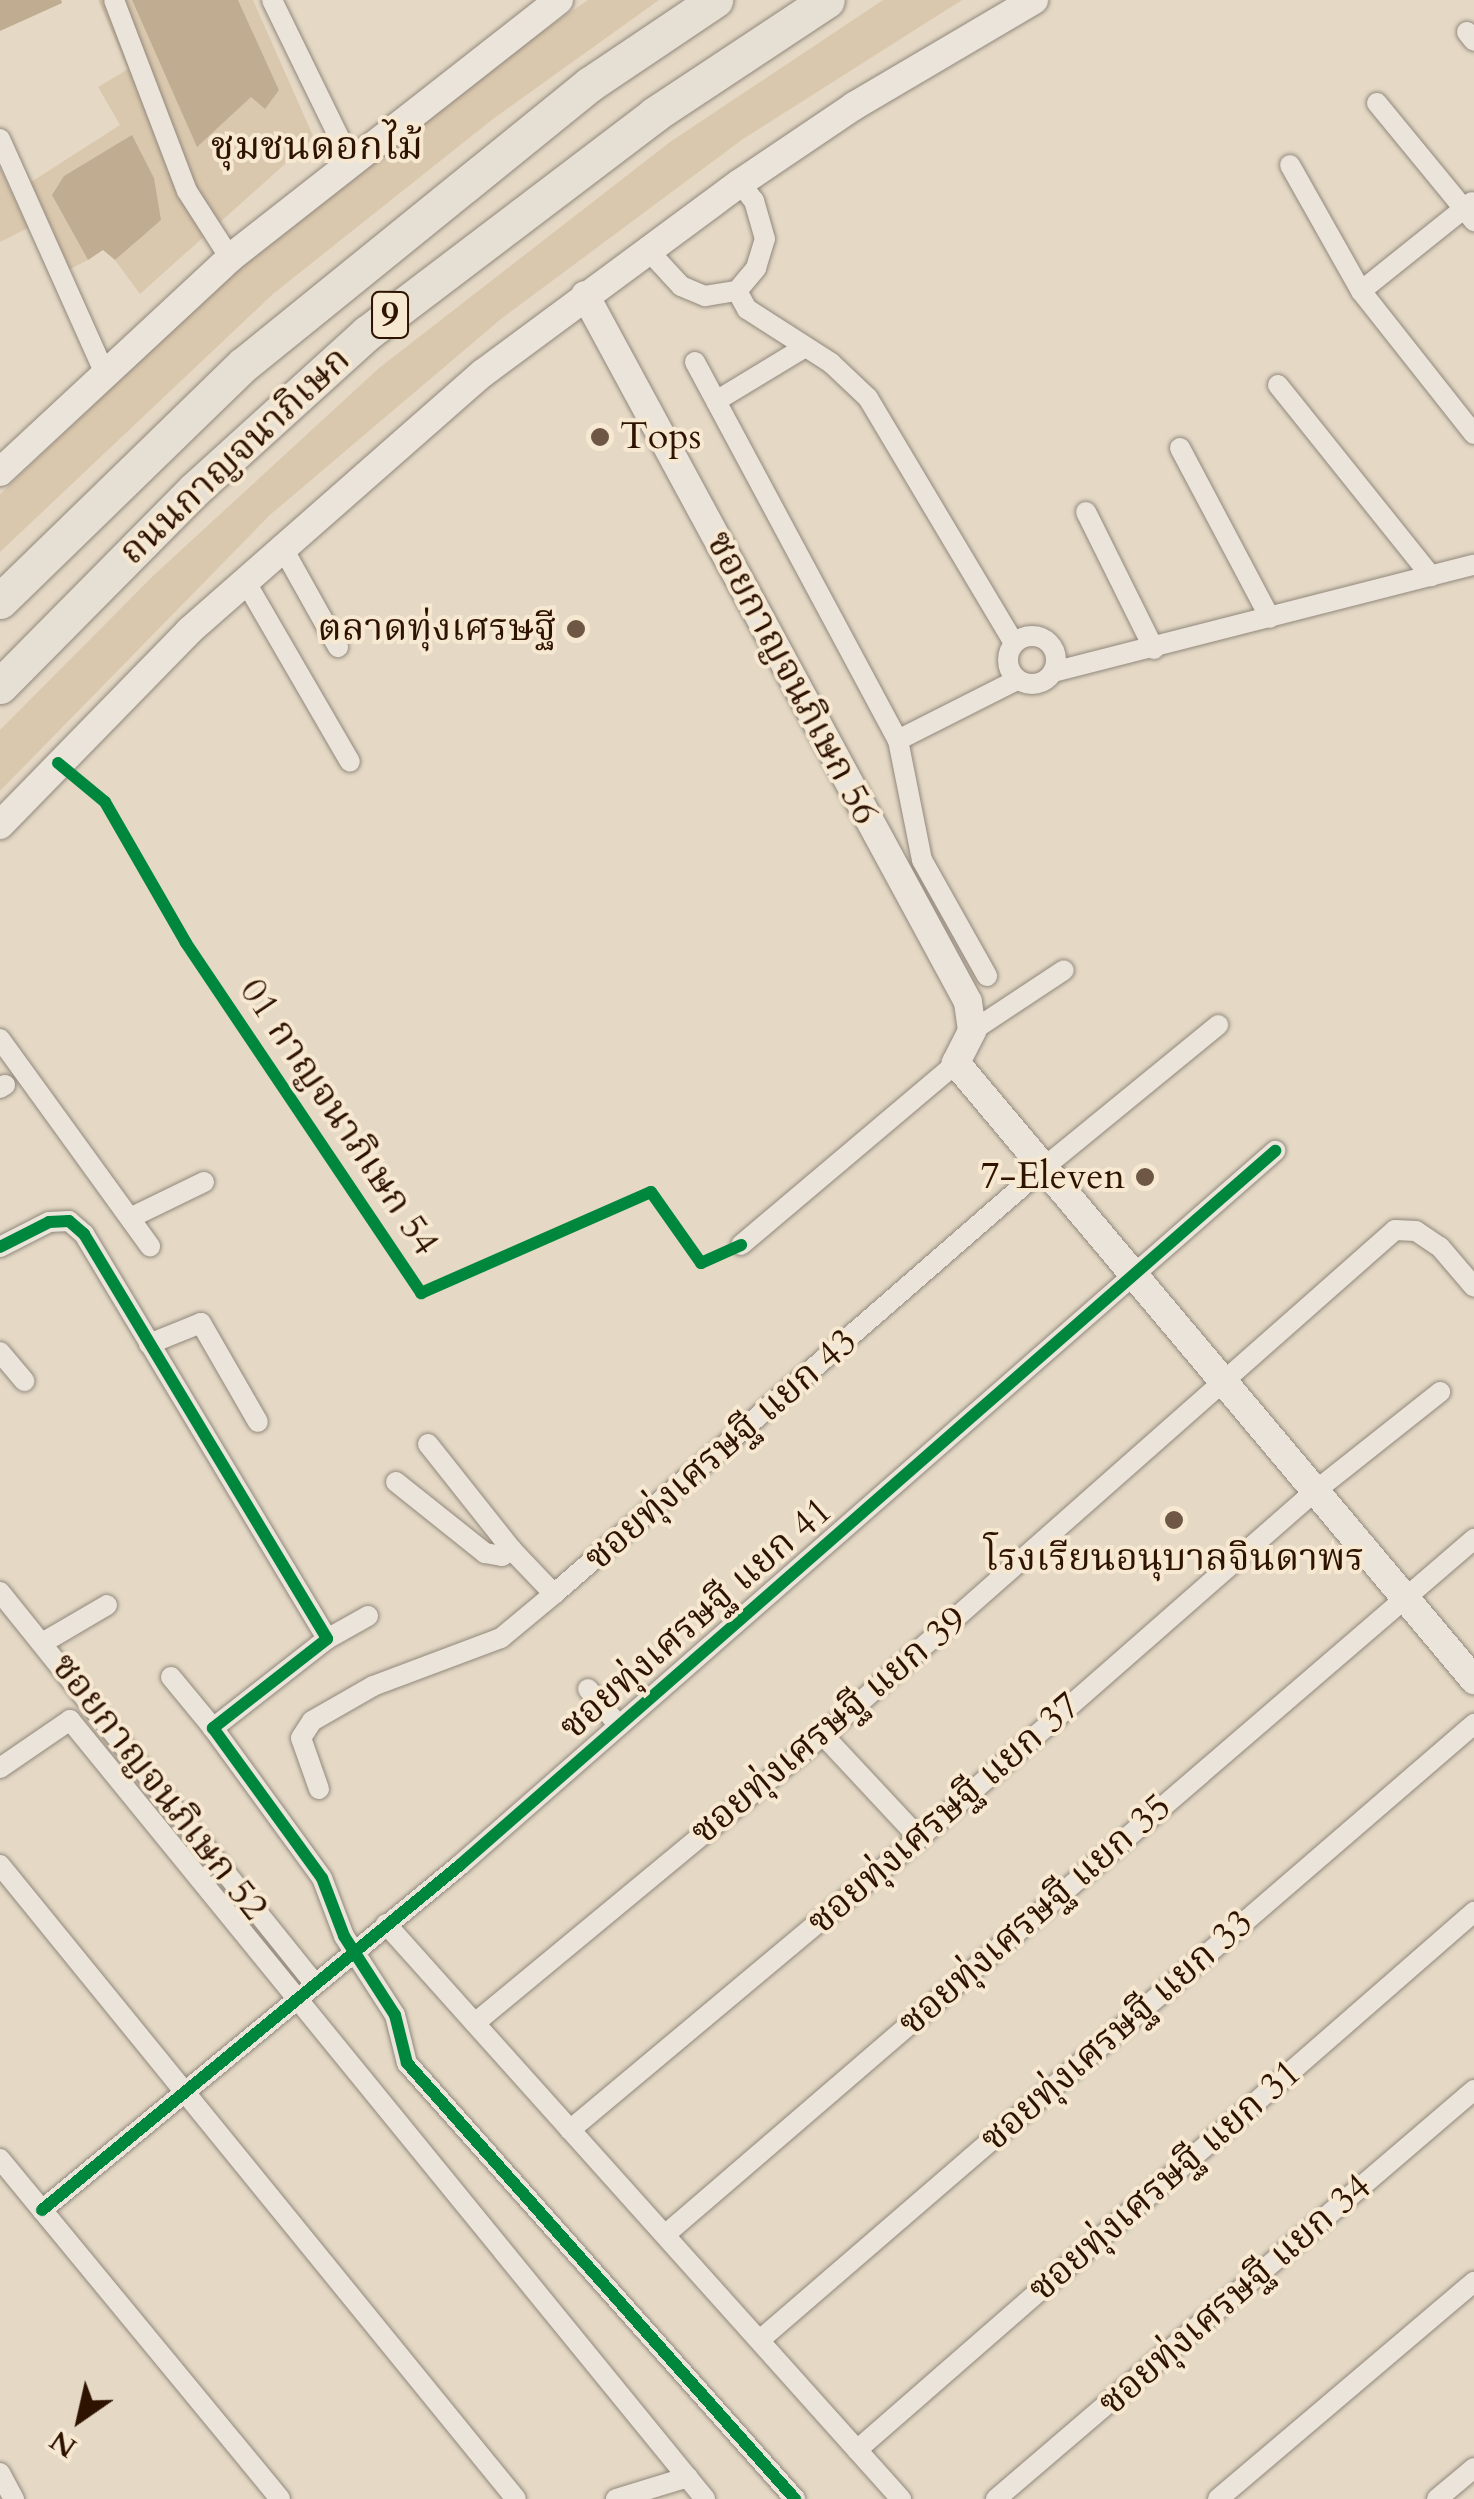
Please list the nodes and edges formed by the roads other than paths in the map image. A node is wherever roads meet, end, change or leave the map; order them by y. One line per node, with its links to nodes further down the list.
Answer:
1 (114, 0): 14 (street)
2 (272, 0): 9 (street)
3 (715, 0): 31 (highway, ถนนกาญจนาภิเษก / 9)
4 (826, 0): 38 (highway, ถนนกาญจนาภิเษก / 9)
5 (1034, 0): 11 (main road)
6 (541, 5): 9 (main road)
7 (1377, 103): 12 (street)
8 (0, 139): 20 (street)
9 (350, 160): 14 (main road)
10 (1290, 165): 16 (street)
11 (740, 183): 13 (main road); 15 (street)
12 (1471, 210): 16 (street)
13 (648, 249): 15 (street); 17 (main road)
14 (230, 258): 20 (main road)
15 (737, 291): 18 (street)
16 (1361, 291): 23 (street)
17 (584, 295): 27 (main road); 45 (main road, ซอยกาญจนภิเษก 56)
18 (805, 348): 22 (street); 33 (street)
19 (695, 362): 22 (street)
20 (104, 371): 25 (main road)
21 (1278, 386): 29 (street)
22 (716, 401): 39 (street)
23 (1474, 434)
24 (1180, 448): 32 (street)
25 (0, 472)
26 (1086, 512): 35 (street)
27 (282, 545): 30 (main road); 34 (street)
28 (1474, 565): 29 (street)
29 (1432, 576): 32 (street)
30 (244, 579): 40 (street); 41 (main road)
31 (0, 602)
32 (1270, 618): 35 (street)
33 (1014, 643): 36 (street); 37 (street)
34 (338, 647)
35 (1154, 648): 36 (street)
36 (1054, 672): 37 (street)
37 (1018, 680): 39 (street)
38 (0, 686)
39 (898, 740): 43 (street)
40 (350, 762)
41 (0, 826)
42 (1064, 970): 45 (street)
43 (987, 976)
44 (1218, 1026): 49 (street, ซอยทุ่งเศรษฐี แยก 43)
45 (972, 1031): 47 (main road)
46 (0, 1039): 51 (street)
47 (956, 1063): 49 (main road); 52 (street)
48 (1276, 1152): 55 (street, ซอยทุ่งเศรษฐี แยก 41)
49 (1041, 1170): 55 (main road); 69 (street, ซอยทุ่งเศรษฐี แยก 43)
50 (204, 1182): 51 (street)
51 (132, 1217): 54 (street)
52 (741, 1245)
53 (0, 1246): 57 (street)
54 (150, 1246)
55 (1132, 1277): 60 (main road); 79 (street, ซอยทุ่งเศรษฐี แยก 41)
56 (1474, 1287): 60 (street, ซอยทุ่งเศรษฐี แยก 39)
57 (149, 1344): 62 (street); 73 (street)
58 (0, 1352): 59 (street)
59 (24, 1380)
60 (1223, 1385): 65 (main road); 81 (street, ซอยทุ่งเศรษฐี แยก 39)
61 (1440, 1392): 65 (street, ซอยทุ่งเศรษฐี แยก 37)
62 (258, 1422)
63 (428, 1444): 67 (street, ซอยทุ่งเศรษฐี แยก 43)
64 (396, 1482): 67 (street)
65 (1314, 1492): 70 (main road); 84 (street, ซอยทุ่งเศรษฐี แยก 37)
66 (1474, 1539): 70 (street, ซอยทุ่งเศรษฐี แยก 35)
67 (512, 1550): 69 (street, ซอยทุ่งเศรษฐี แยก 43)
68 (0, 1592): 74 (street, ซอยกาญจนภิเษก 52)
69 (554, 1594): 83 (street)
70 (1403, 1597): 76 (main road); 97 (street, ซอยทุ่งเศรษฐี แยก 35)
71 (107, 1605): 74 (street)
72 (368, 1616): 73 (street)
73 (328, 1639): 80 (street)
74 (44, 1642): 89 (street, ซอยกาญจนภิเษก 52)
75 (171, 1677): 80 (street)
76 (1474, 1680)
77 (588, 1689): 79 (street)
78 (1474, 1724): 99 (street, ซอยทุ่งเศรษฐี แยก 33)
79 (620, 1726): 87 (street, ซอยทุ่งเศรษฐี แยก 41)
80 (213, 1728): 88 (street)
81 (822, 1735): 84 (street); 91 (street, ซอยทุ่งเศรษฐี แยก 39)
82 (0, 1768): 90 (street)
83 (319, 1789)
84 (919, 1838): 94 (street, ซอยทุ่งเศรษฐี แยก 37)
85 (0, 1865): 93 (street)
86 (1474, 1912): 100 (street, ซอยทุ่งเศรษฐี แยก 31)
87 (386, 1924): 88 (street, ซอยทุ่งเศรษฐี แยก 41); 91 (street)
88 (355, 1952): 89 (street, ซอยทุ่งเศรษฐี แยก 41); 109 (street)
89 (315, 1984): 90 (street, ซอยทุ่งเศรษฐี แยก 41)
90 (295, 2000): 93 (street, ซอยทุ่งเศรษฐี แยก 41); 103 (street)
91 (475, 2024): 94 (street)
92 (1474, 2090): 111 (street, ซอยทุ่งเศรษฐี แยก 34)
93 (188, 2093): 96 (street, ซอยทุ่งเศรษฐี แยก 41); 106 (street)
94 (570, 2130): 97 (street)
95 (0, 2158): 96 (street)
96 (42, 2210): 105 (street)
97 (666, 2234): 99 (street)
98 (1474, 2282): 112 (street)
99 (761, 2339): 100 (street)
100 (857, 2450): 110 (street)
101 (1474, 2468): 113 (street)
102 (0, 2473): 104 (street)
103 (688, 2478): 107 (street); 108 (street)
104 (14, 2499)
105 (280, 2499)
106 (516, 2499)
107 (616, 2499)
108 (705, 2499)
109 (796, 2499)
110 (901, 2499)
111 (996, 2499)
112 (1218, 2499)
113 (1438, 2499)

